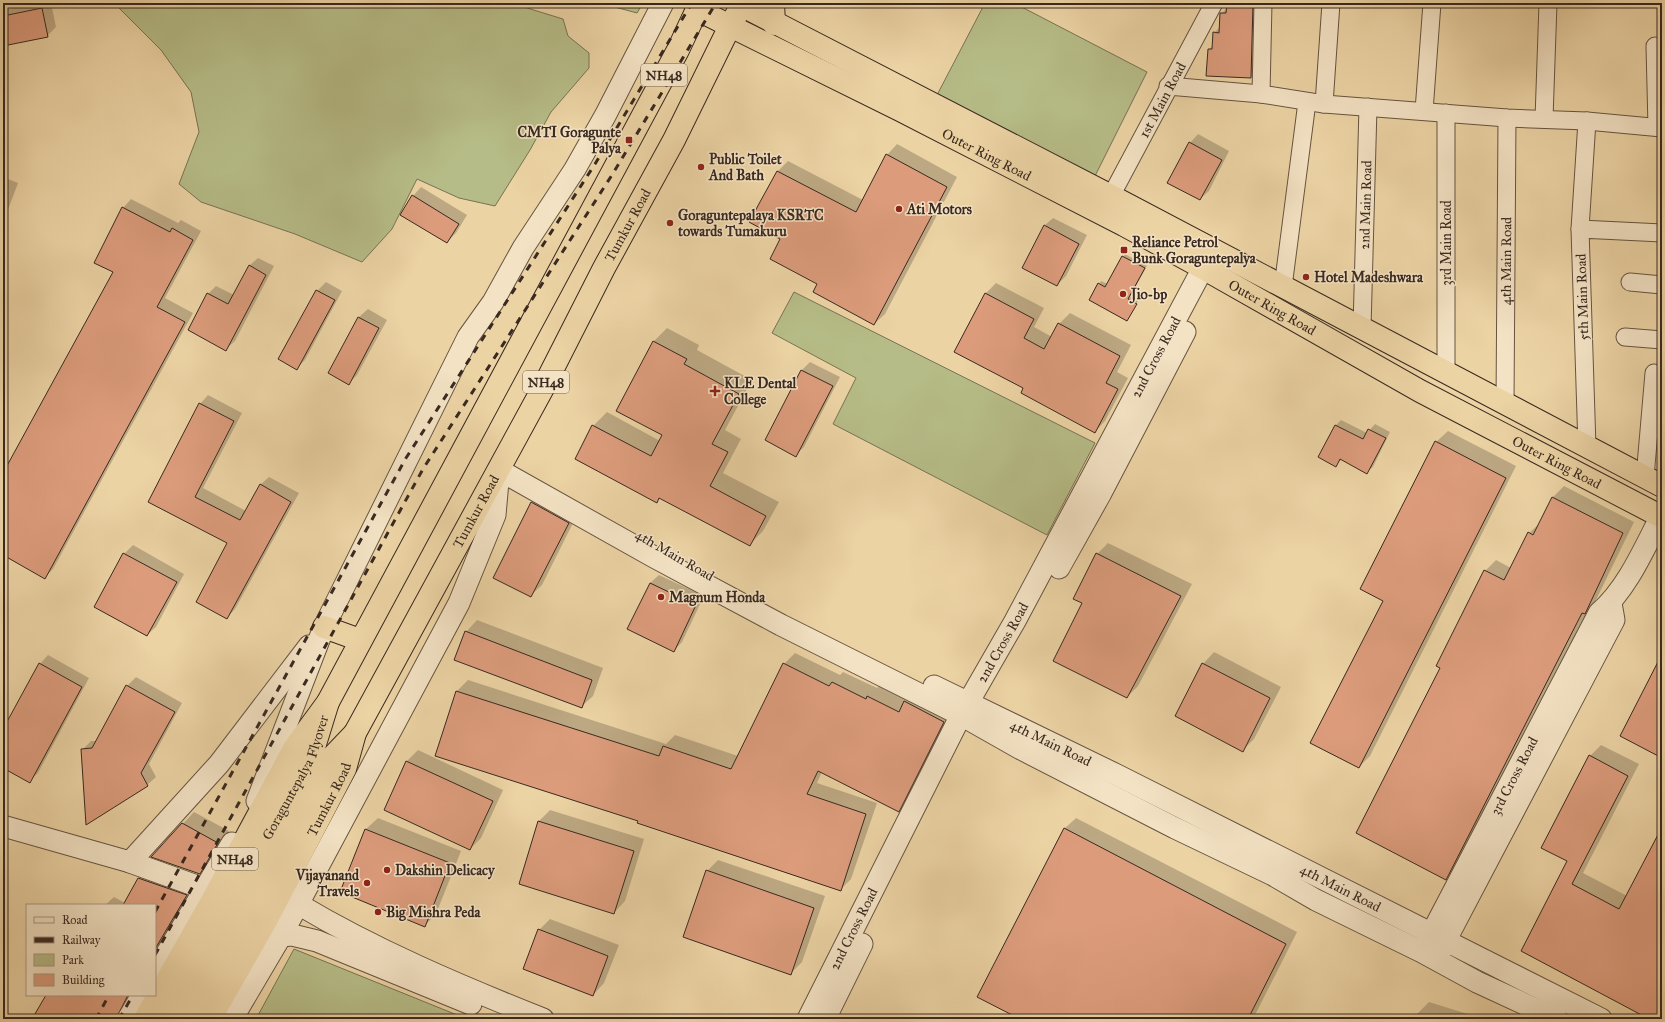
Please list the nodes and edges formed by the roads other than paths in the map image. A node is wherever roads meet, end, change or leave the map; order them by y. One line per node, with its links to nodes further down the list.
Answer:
1 (663, 3): 40 (street)
2 (1214, 3): 12 (street, 1st Main Road)
3 (1262, 3): 13 (street)
4 (1331, 3): 15 (street)
5 (1432, 3): 17 (street)
6 (1548, 3): 20 (street)
7 (740, 4): 9 (highway, Outer Ring Road); 10 (highway, Tumkur Road / NH48)
8 (698, 6): 10 (highway, Outer Ring Road); 41 (highway, NH48)
9 (774, 13): 23 (highway, Outer Ring Road)
10 (730, 26): 26 (highway, Outer Ring Road); 37 (highway, Tumkur Road / NH48)
11 (1655, 46): 22 (street)
12 (1168, 86): 13 (street); 23 (street, 1st Main Road)
13 (1261, 94): 14 (street)
14 (1307, 102): 15 (street); 29 (street)
15 (1324, 104): 16 (street)
16 (1368, 107): 17 (street); 30 (street, 2nd Main Road)
17 (1424, 111): 18 (street)
18 (1446, 113): 19 (street); 33 (street, 3rd Main Road)
19 (1507, 118): 20 (street); 35 (street, 4th Main Road)
20 (1544, 119): 21 (street)
21 (1587, 121): 22 (street); 24 (street, 5th Main Road)
22 (1660, 128)
23 (1111, 196): 29 (highway, Outer Ring Road)
24 (1580, 229): 25 (street); 36 (street, 5th Main Road)
25 (1662, 233)
26 (1209, 272): 39 (highway, Outer Ring Road); 43 (street, 2nd Cross Road)
27 (1630, 282): 28 (street)
28 (1662, 285)
29 (1283, 287): 30 (highway, Outer Ring Road)
30 (1362, 328): 33 (highway, Outer Ring Road)
31 (1625, 337): 32 (street)
32 (1662, 340)
33 (1446, 372): 35 (highway, Outer Ring Road)
34 (1654, 373): 38 (street)
35 (1505, 404): 36 (highway, Outer Ring Road)
36 (1587, 447): 38 (highway, Outer Ring Road)
37 (502, 464): 43 (street, 4th Main Road); 44 (highway, Tumkur Road / NH48); 48 (street)
38 (1653, 482)
39 (1661, 516): 51 (street, 3rd Cross Road)
40 (324, 627): 41 (highway); 46 (street); 47 (street)
41 (360, 640): 42 (highway, NH48)
42 (328, 702): 49 (highway, Goraguntepalya Flyover); 56 (highway, NH48)
43 (971, 712): 51 (street, 4th Main Road); 52 (street, 4th Main Road); 63 (street, 2nd Cross Road); 64 (street)
44 (354, 733): 49 (highway, Goraguntepalya Flyover); 59 (highway, Tumkur Road / NH48)
45 (3, 826): 46 (street)
46 (130, 862): 47 (street)
47 (205, 889): 53 (street)
48 (298, 904): 50 (street); 62 (street)
49 (241, 905): 57 (highway, Goraguntepalya Flyover); 58 (highway, Goraguntepalya Flyover)
50 (281, 936): 60 (street); 61 (street)
51 (1438, 937): 52 (street, 3rd Cross Road); 66 (street, 4th Main Road)
52 (1429, 955): 65 (street, 4th Main Road)
53 (156, 971)
54 (141, 996): 55 (street)
55 (128, 1019)
56 (145, 1019)
57 (165, 1019)
58 (187, 1019)
59 (210, 1019)
60 (232, 1019)
61 (508, 1019)
62 (543, 1019)
63 (808, 1019)
64 (825, 1019)
65 (1557, 1019)
66 (1601, 1019)

